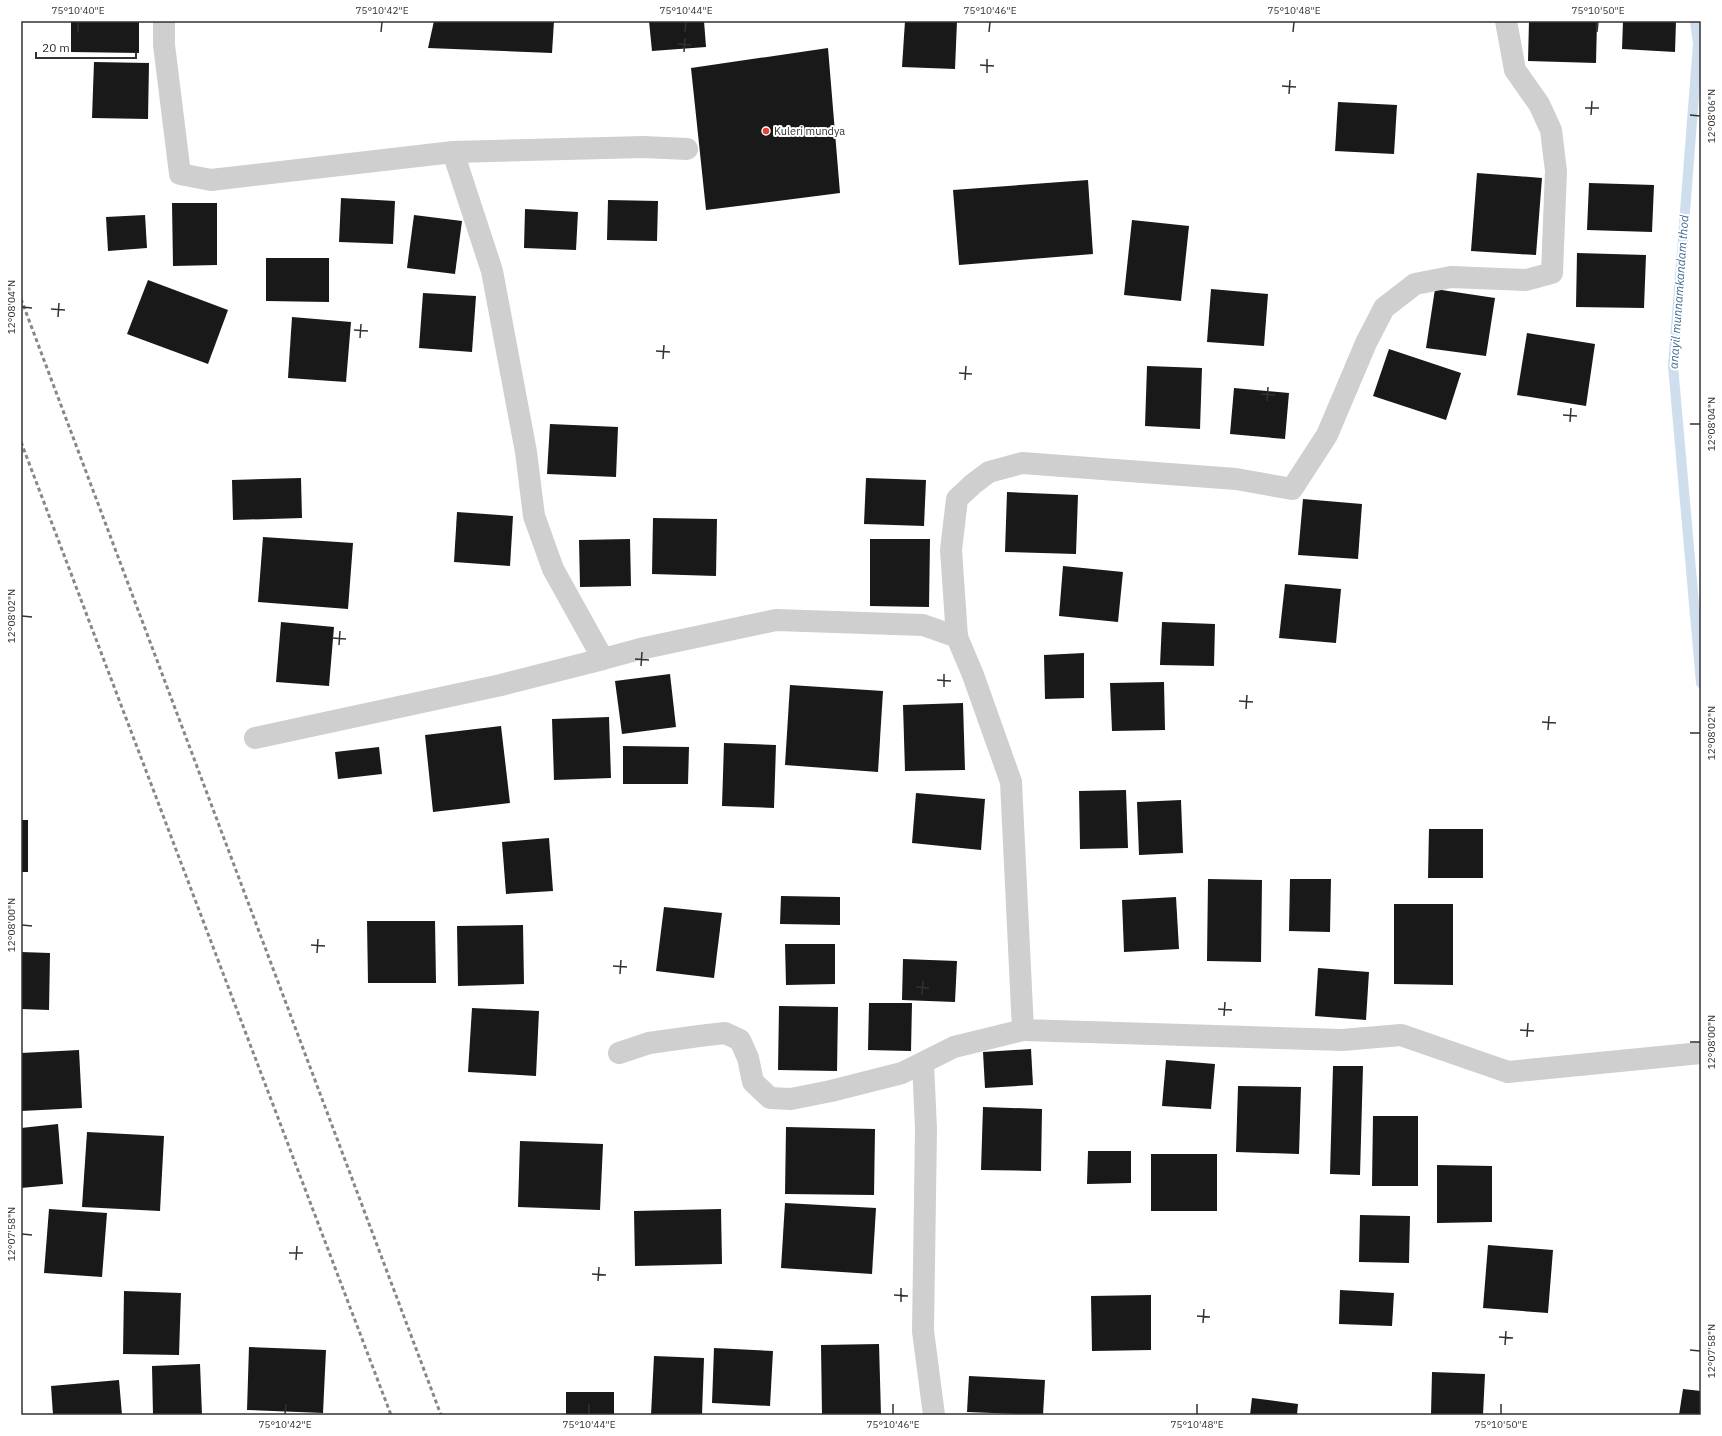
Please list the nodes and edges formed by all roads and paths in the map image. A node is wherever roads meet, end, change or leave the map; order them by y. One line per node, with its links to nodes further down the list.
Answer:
1 (164, 21): 4 (street)
2 (1506, 21): 5 (street)
3 (687, 149): 4 (street)
4 (453, 152): 6 (street)
5 (957, 637): 6 (street); 8 (street)
6 (603, 659): 7 (street)
7 (255, 738)
8 (1023, 1030): 10 (street); 11 (street)
9 (619, 1053): 11 (street)
10 (1701, 1053)
11 (922, 1063): 12 (street)
12 (934, 1415)

